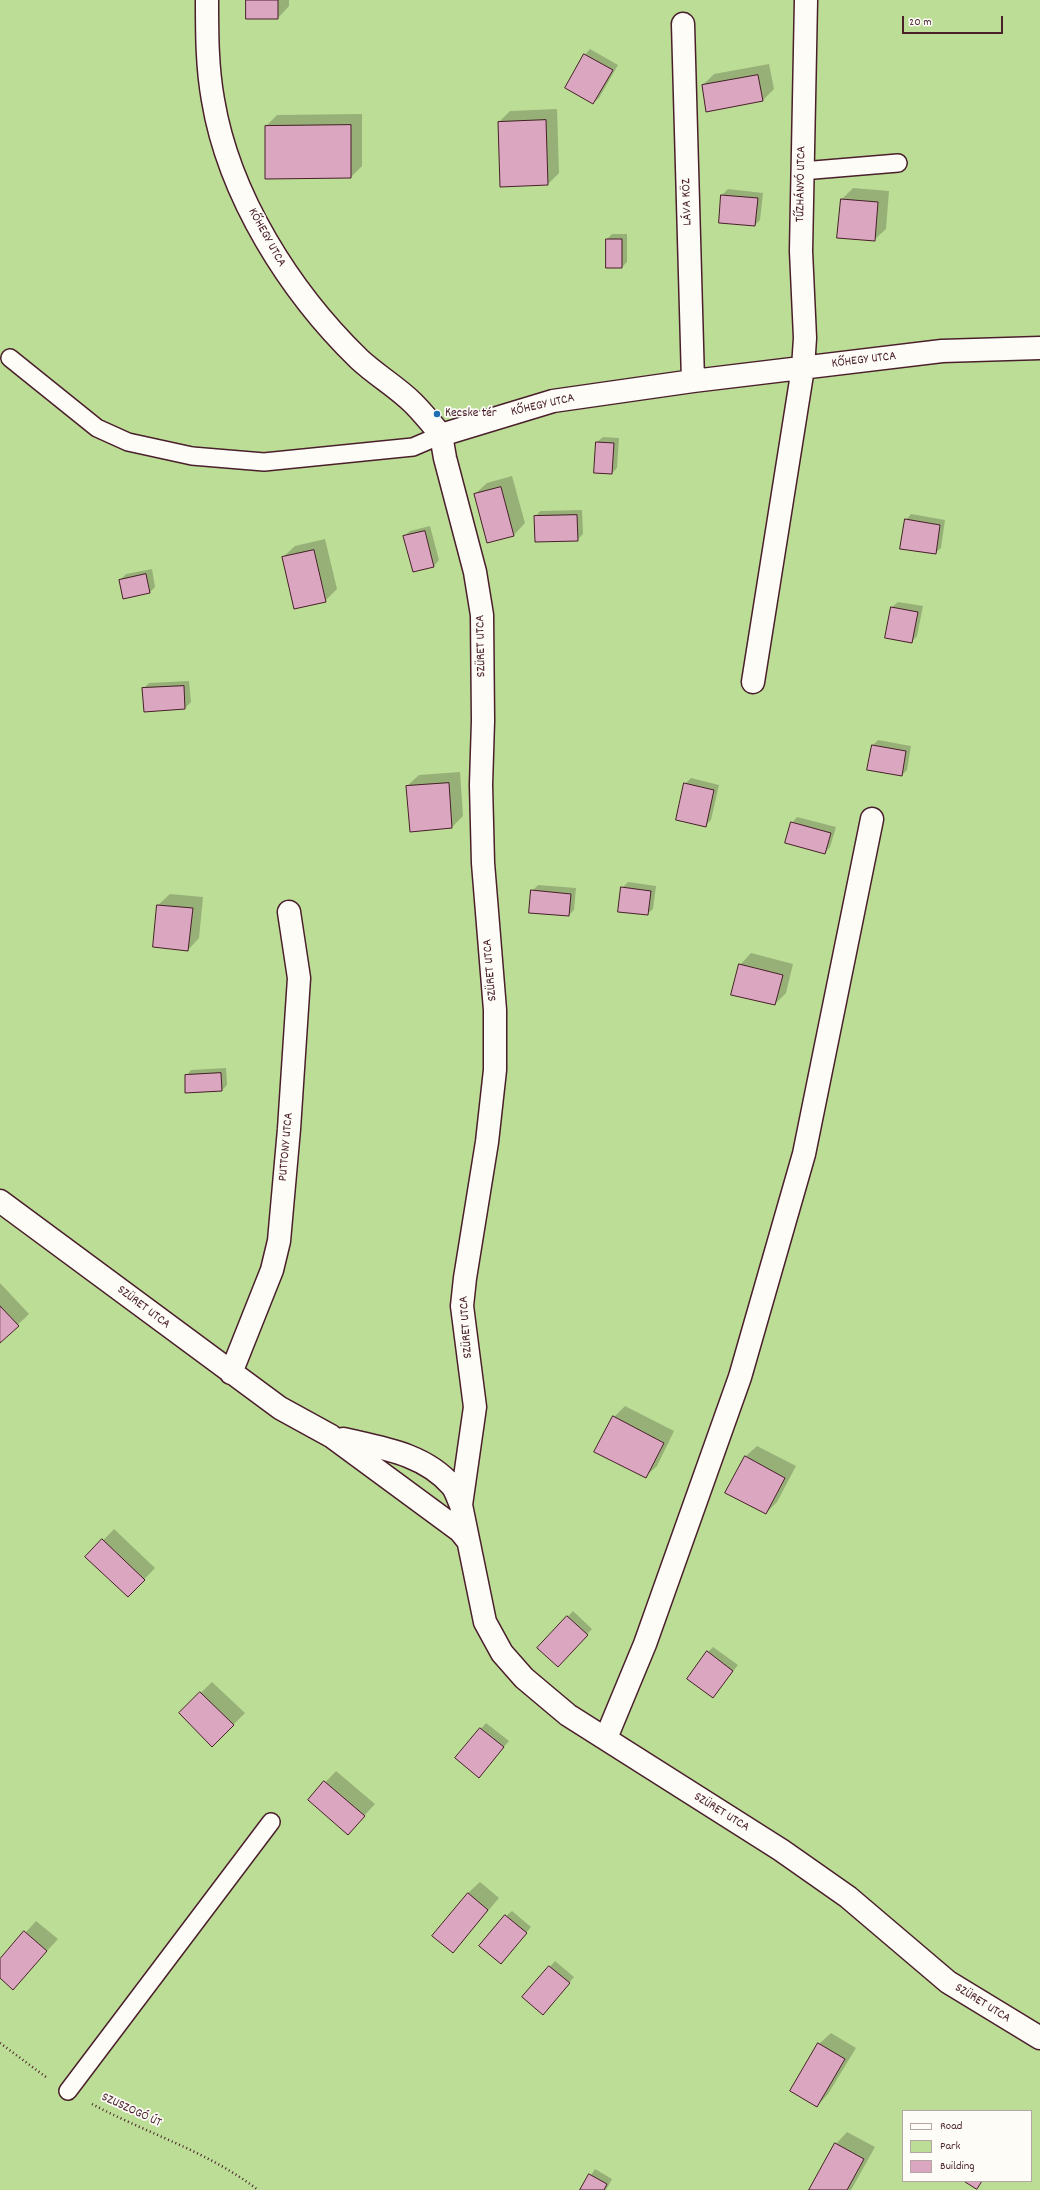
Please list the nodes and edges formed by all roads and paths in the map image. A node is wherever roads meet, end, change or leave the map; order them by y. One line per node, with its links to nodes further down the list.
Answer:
1 (207, 0): 10 (street, KŐHEGY UTCA)
2 (806, 0): 5 (street, TŰZHÁNYÓ UTCA)
3 (683, 24): 9 (street, LÁVA KÖZ)
4 (898, 163): 5 (lane)
5 (802, 171): 8 (street, TŰZHÁNYÓ UTCA)
6 (1040, 348): 8 (street, KŐHEGY UTCA)
7 (10, 358): 10 (lane)
8 (803, 368): 9 (street, KŐHEGY UTCA); 11 (street, TŰZHÁNYÓ UTCA)
9 (693, 381): 10 (street, KŐHEGY UTCA)
10 (441, 435): 17 (street, SZÜRET UTCA)
11 (752, 682)
12 (872, 819): 19 (street)
13 (289, 912): 15 (street, PUTTONY UTCA)
14 (0, 1201): 15 (street, SZÜRET UTCA)
15 (231, 1373): 16 (street, SZÜRET UTCA)
16 (330, 1436): 17 (street, SZÜRET UTCA); 18 (street, SZÜRET UTCA)
17 (461, 1505): 18 (street, SZÜRET UTCA)
18 (468, 1541): 19 (street, SZÜRET UTCA)
19 (606, 1738): 21 (street, SZÜRET UTCA)
20 (272, 1822): 23 (lane)
21 (1040, 2038)
22 (0, 2043): 23 (path, SZUSZOGÓ ÚT)
23 (68, 2091): 24 (path, SZUSZOGÓ ÚT)
24 (258, 2190)

